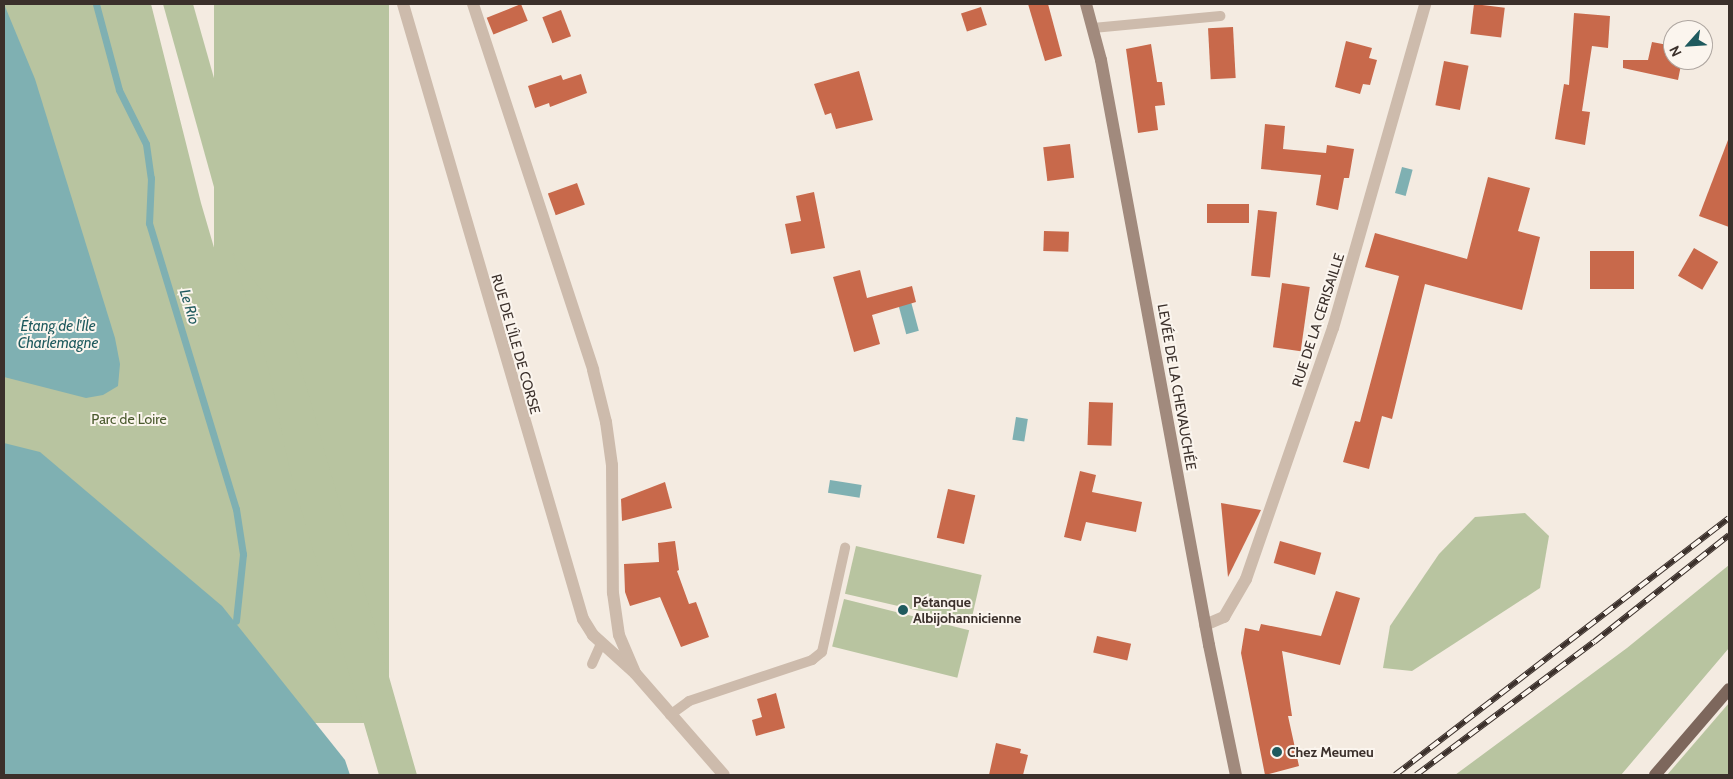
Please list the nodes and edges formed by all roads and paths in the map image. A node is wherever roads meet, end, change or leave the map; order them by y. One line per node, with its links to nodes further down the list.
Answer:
1 (403, 4): 9 (street, RUE DE L'ÎLE DE CORSE)
2 (473, 4): 11 (street, RUE DE L'ÎLE DE CORSE)
3 (1086, 4): 6 (street, LEVÉE DE LA CHEVAUCHÉE)
4 (1425, 4): 8 (street, RUE DE LA CERISAILLE)
5 (1220, 16): 6 (lane)
6 (1092, 28): 8 (street, LEVÉE DE LA CHEVAUCHÉE)
7 (845, 548): 13 (lane)
8 (1206, 625): 15 (street, LEVÉE DE LA CHEVAUCHÉE)
9 (601, 644): 10 (lane); 11 (street, RUE DE L'ÎLE DE CORSE)
10 (592, 664)
11 (635, 673): 13 (street, RUE DE L'ÎLE DE CORSE)
12 (1729, 689): 16 (main road)
13 (670, 715): 14 (street, RUE DE L'ÎLE DE CORSE)
14 (724, 775)
15 (1236, 775)
16 (1655, 775)

